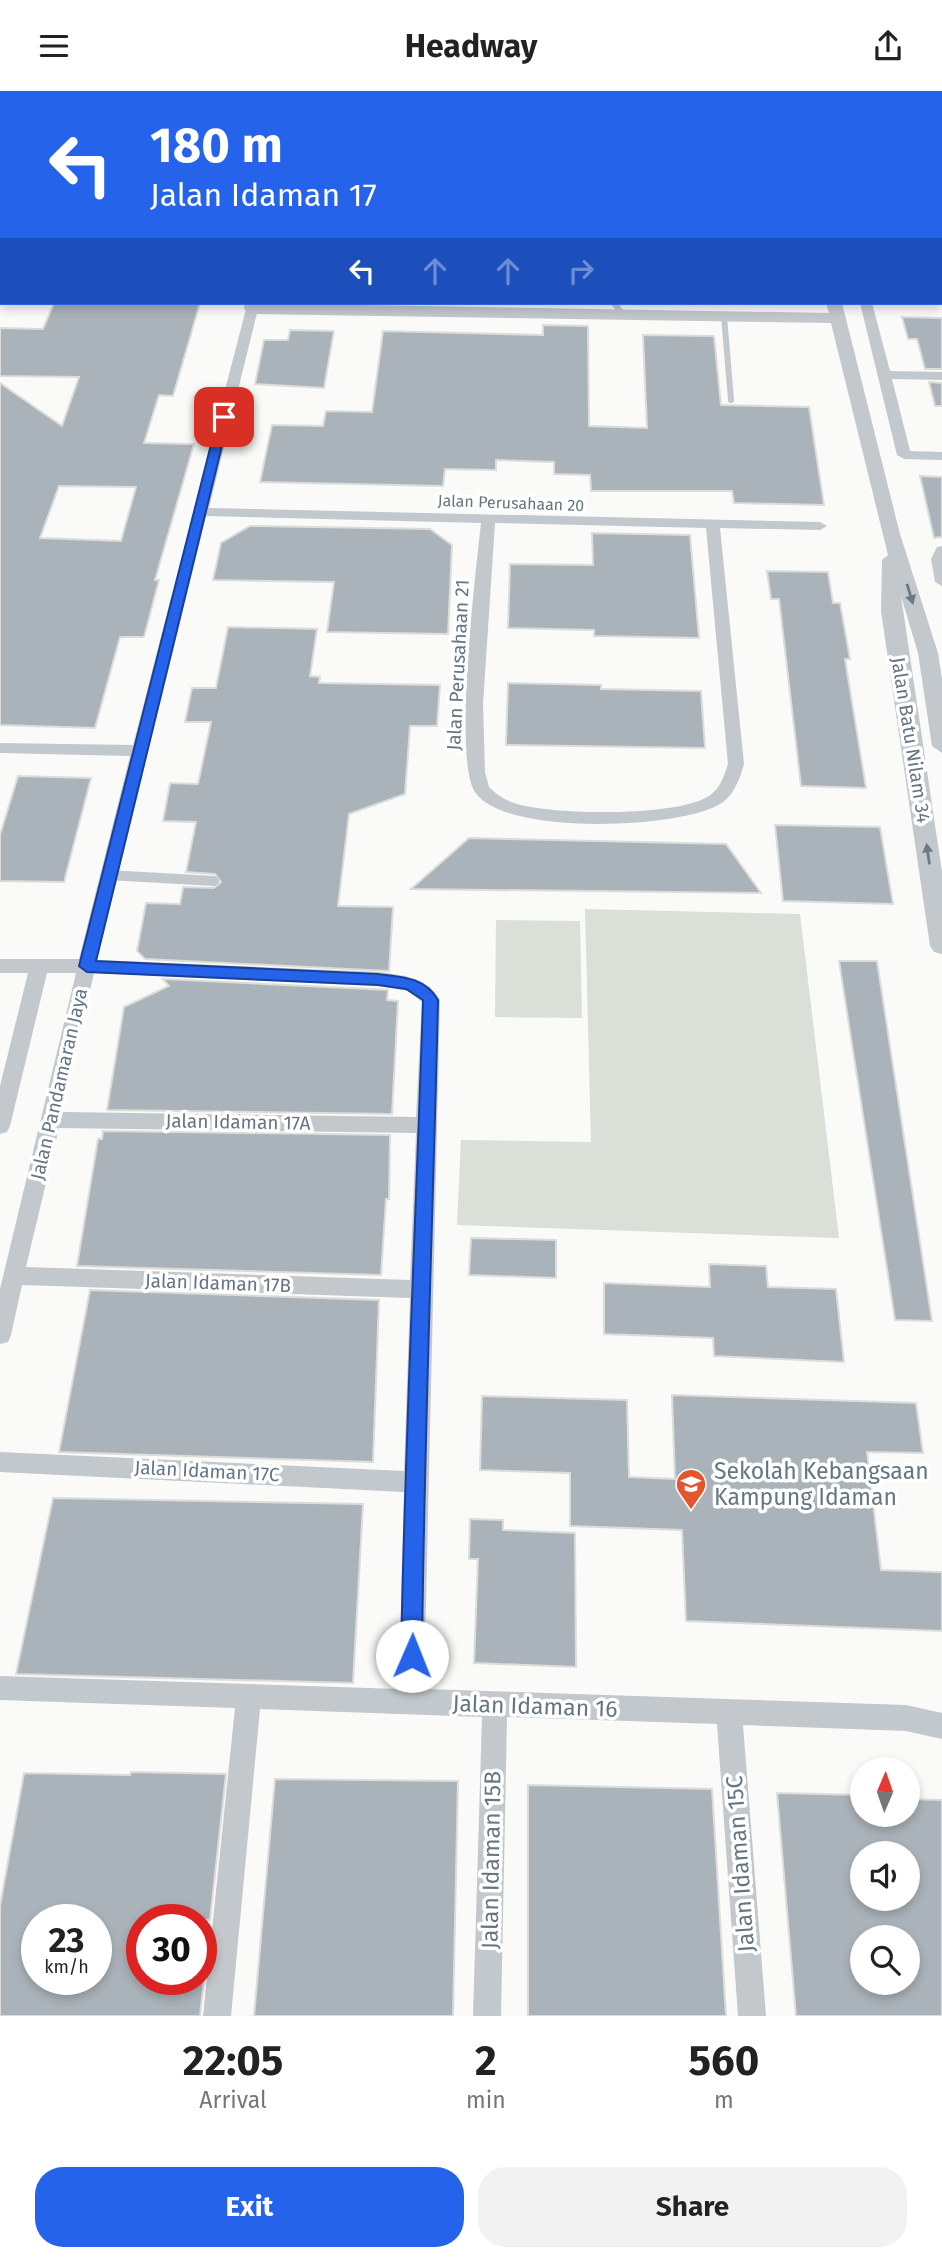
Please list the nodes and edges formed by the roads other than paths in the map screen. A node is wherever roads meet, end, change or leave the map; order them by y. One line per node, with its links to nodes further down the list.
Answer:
1 (814, 305): 7 (street)
2 (867, 305): 9 (street)
3 (253, 306): 4 (street); 13 (street, Jalan Pandamaran Jaya)
4 (619, 309): 6 (street)
5 (836, 310): 7 (street); 8 (street, Jalan Batu Nilam 34)
6 (723, 316): 7 (street); 11 (lane)
7 (774, 317): 8 (street)
8 (843, 344): 17 (street, Jalan Batu Nilam 34)
9 (885, 375): 10 (street); 12 (street)
10 (942, 376)
11 (731, 400)
12 (942, 456)
13 (200, 512): 14 (street, Jalan Perusahaan 20); 25 (street, Jalan Pandamaran Jaya)
14 (488, 520): 15 (street, Jalan Perusahaan 20); 15 (street, Jalan Perusahaan 21)
15 (713, 526): 16 (street, Jalan Perusahaan 20)
16 (820, 526)
17 (891, 534): 20 (street, Jalan Batu Nilam 34); 21 (street, Jalan Batu Nilam 34, one-way to 21)
18 (942, 550): 19 (street)
19 (942, 582)
20 (891, 611): 21 (street); 22 (street, Jalan Batu Nilam 34)
21 (935, 653): 22 (street); 23 (street, Jalan Batu Nilam 34)
22 (909, 718): 28 (street, Jalan Batu Nilam 34, one-way to 22)
23 (942, 746)
24 (0, 748): 25 (street)
25 (139, 751): 26 (street, Jalan Pandamaran Jaya)
26 (108, 875): 27 (lane); 30 (street, Jalan Pandamaran Jaya)
27 (214, 881)
28 (942, 946)
29 (0, 966): 31 (street)
30 (87, 966): 31 (street); 32 (street, Jalan Pandamaran Jaya); 33 (street)
31 (39, 967): 34 (street)
32 (50, 1120): 33 (street, Jalan Idaman 17A); 35 (street, Jalan Pandamaran Jaya)
33 (425, 1125): 36 (street)
34 (0, 1126)
35 (14, 1276): 36 (street, Jalan Idaman 17B); 37 (street, Jalan Pandamaran Jaya)
36 (421, 1289): 39 (street)
37 (0, 1335)
38 (0, 1462): 39 (street, Jalan Idaman 17C)
39 (414, 1482): 42 (street)
40 (1, 1692): 41 (street, Jalan Idaman 16)
41 (249, 1696): 42 (street, Jalan Idaman 16); 46 (street)
42 (411, 1702): 43 (street, Jalan Idaman 16)
43 (495, 1705): 44 (street, Jalan Idaman 16); 47 (street, Jalan Idaman 15B)
44 (729, 1713): 45 (street, Jalan Idaman 16); 48 (street, Jalan Idaman 15C)
45 (942, 1726)
46 (217, 2016)
47 (487, 2016)
48 (752, 2016)

